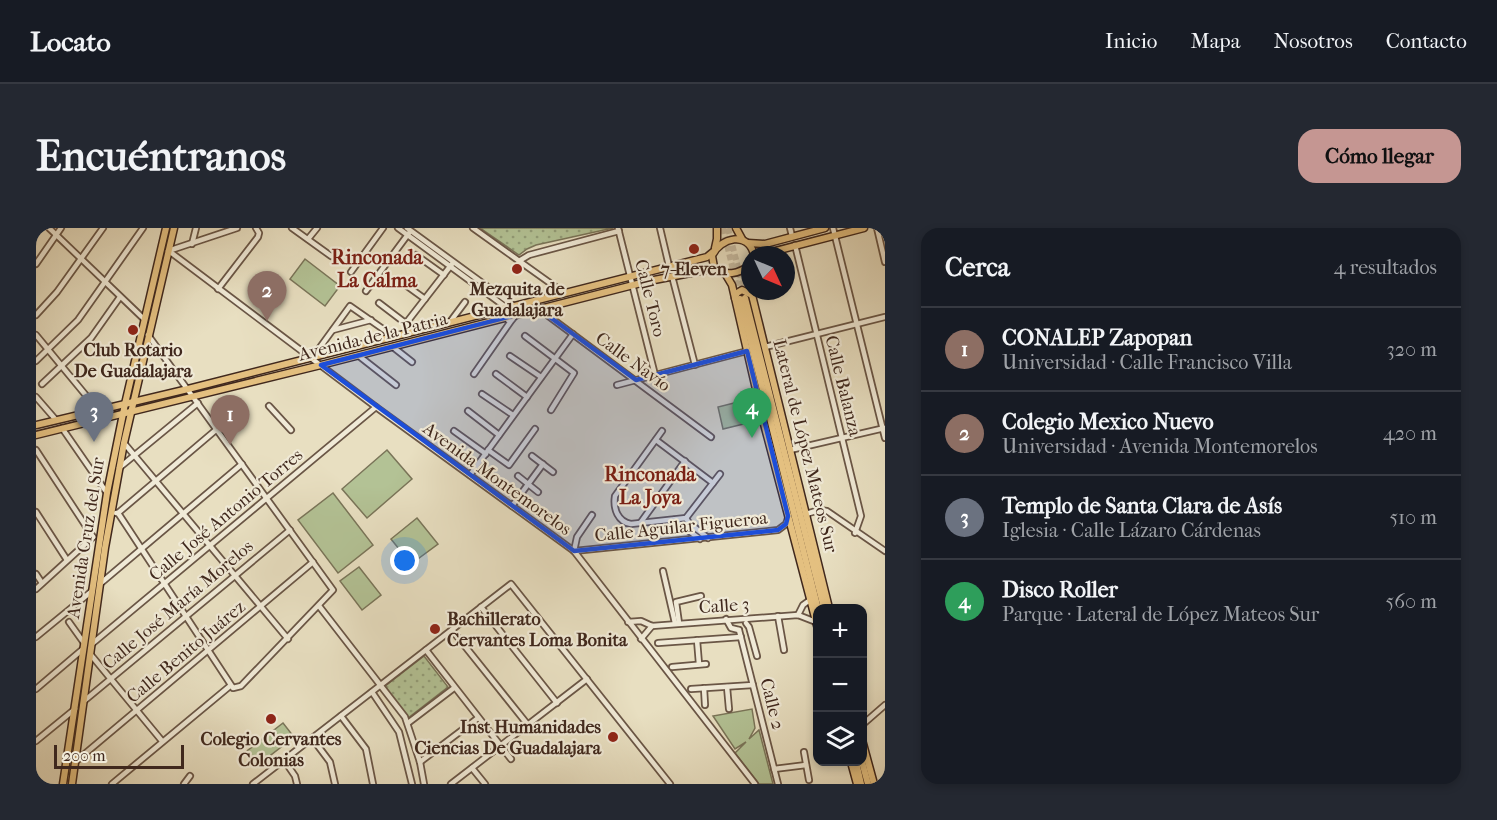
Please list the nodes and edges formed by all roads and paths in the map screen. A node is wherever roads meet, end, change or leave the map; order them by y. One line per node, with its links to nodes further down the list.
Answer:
1 (49, 228): 26 (street)
2 (61, 228): 26 (street)
3 (103, 228): 39 (street)
4 (143, 228): 53 (street)
5 (166, 228): 35 (main road, Avenida Cruz del Sur)
6 (174, 228): 35 (main road, Avenida Cruz del Sur)
7 (196, 228): 31 (street)
8 (237, 228): 23 (street)
9 (256, 228): 56 (street)
10 (292, 228): 29 (street)
11 (317, 228): 29 (street)
12 (383, 228): 47 (street)
13 (398, 228): 24 (street)
14 (473, 228): 40 (street)
15 (660, 228): 44 (street)
16 (717, 228): 36 (main road)
17 (736, 228): 30 (main road)
18 (790, 228): 27 (street)
19 (823, 228): 27 (main road, Avenida de la Patria); 28 (main road)
20 (864, 228): 25 (main road)
21 (877, 228): 41 (street)
22 (619, 229): 40 (street); 50 (street, Calle Toro)
23 (223, 230): 31 (street)
24 (409, 231): 43 (street); 57 (street)
25 (834, 232): 28 (main road); 76 (street)
26 (56, 235): 39 (street); 42 (street)
27 (792, 237): 30 (main road, Avenida de la Patria)
28 (824, 237): 32 (main road)
29 (308, 239): 38 (street)
30 (746, 242): 33 (main road); 36 (main road, Avenida de la Patria)
31 (192, 244): 35 (street)
32 (795, 245): 34 (main road); 80 (street, Calle Balanza)
33 (751, 246)
34 (792, 246)
35 (165, 251): 56 (street, Avenida Montemorelos); 73 (main road, Avenida Cruz del Sur); 78 (main road, Avenida Cruz del Sur)
36 (714, 251): 44 (main road, Avenida de la Patria); 45 (main road, Lateral de López Mateos Sur)
37 (417, 255): 49 (street)
38 (331, 256)
39 (81, 259): 53 (street); 70 (street)
40 (519, 261): 59 (street)
41 (885, 262)
42 (36, 264)
43 (453, 264): 49 (street); 68 (street)
44 (669, 266): 48 (main road, Avenida de la Patria)
45 (720, 271): 46 (main road, Avenida de la Patria); 51 (main road, Avenida de la Patria); 58 (main road, Lateral de López Mateos Sur)
46 (741, 271)
47 (351, 272)
48 (647, 272): 50 (main road, Avenida de la Patria); 52 (main road)
49 (444, 275): 61 (street)
50 (630, 276): 55 (street, Calle Toro); 59 (main road, Avenida de la Patria)
51 (672, 276): 52 (main road, Avenida de la Patria); 95 (street)
52 (649, 281): 55 (main road, Avenida de la Patria)
53 (106, 282): 60 (street); 86 (street)
54 (407, 286): 61 (street)
55 (633, 286): 69 (main road, Avenida de la Patria); 100 (street, Calle Toro)
56 (218, 290): 91 (street, Avenida Montemorelos)
57 (366, 291)
58 (741, 292)
59 (564, 293): 68 (main road, Avenida de la Patria)
60 (120, 297): 73 (street); 96 (street)
61 (425, 299): 67 (street)
62 (745, 300): 87 (main road, Lateral de López Mateos Sur)
63 (746, 300): 107 (main road)
64 (746, 300): 122 (main road)
65 (747, 300): 85 (main road, Lateral de López Mateos Sur)
66 (465, 302): 75 (street)
67 (379, 303)
68 (510, 307): 71 (street); 75 (main road, Avenida de la Patria)
69 (539, 309): 71 (main road, Avenida de la Patria); 79 (street, Calle Navío)
70 (36, 315)
71 (512, 316): 84 (main road, Avenida de la Patria); 98 (street)
72 (885, 317): 76 (street)
73 (144, 319): 113 (main road, Avenida Cruz del Sur)
74 (371, 320): 77 (street); 77 (street); 82 (street)
75 (450, 322): 82 (main road, Avenida de la Patria)
76 (857, 324): 80 (street); 127 (street)
77 (332, 330): 88 (street)
78 (148, 334): 106 (street); 112 (main road, Avenida Cruz del Sur)
79 (573, 334): 92 (street); 102 (street, Calle Navío)
80 (816, 334): 85 (street); 136 (street, Calle Balanza)
81 (36, 335): 86 (street)
82 (393, 336): 88 (main road, Avenida de la Patria)
83 (525, 336): 92 (street)
84 (393, 347): 89 (main road, Avenida de la Patria); 94 (street)
85 (765, 347): 124 (main road, Lateral de López Mateos Sur)
86 (47, 349): 93 (street); 96 (street)
87 (747, 351): 95 (street); 140 (main road, Lateral de López Mateos Sur)
88 (320, 355): 91 (main road, Avenida de la Patria)
89 (359, 356): 97 (main road, Avenida de la Patria); 104 (street)
90 (510, 356): 101 (street)
91 (310, 357): 97 (street, Avenida Montemorelos); 106 (main road, Avenida de la Patria)
92 (555, 358): 101 (street); 117 (street)
93 (36, 361)
94 (412, 362)
95 (695, 365): 100 (street)
96 (62, 366): 103 (street); 116 (street)
97 (321, 366): 111 (main road, Avenida de la Patria); 115 (street, Avenida Montemorelos)
98 (474, 374)
99 (496, 374): 110 (street)
100 (655, 375): 102 (street)
101 (541, 377): 110 (street)
102 (636, 380): 105 (street); 135 (street, Calle Navío)
103 (42, 384)
104 (396, 385)
105 (617, 385)
106 (188, 388): 111 (street); 112 (main road, Avenida de la Patria)
107 (768, 390): 124 (main road); 192 (main road)
108 (482, 394): 121 (street)
109 (36, 397): 123 (street)
110 (527, 397): 121 (street)
111 (196, 400): 118 (main road, Avenida de la Patria); 128 (street); 144 (street)
112 (133, 402): 113 (main road, Avenida de la Patria); 118 (main road, Avenida Cruz del Sur)
113 (125, 404): 116 (main road, Avenida de la Patria); 120 (main road, Avenida Cruz del Sur)
114 (269, 406): 130 (street)
115 (376, 407): 152 (street, Avenida Montemorelos); 159 (street, Calle José Antonio Torres)
116 (98, 410): 123 (main road, Avenida de la Patria)
117 (551, 410)
118 (131, 411): 120 (main road, Avenida de la Patria); 139 (main road, Avenida Cruz del Sur)
119 (468, 411): 134 (street)
120 (123, 413): 126 (main road, Avenida de la Patria); 158 (main road, Avenida Cruz del Sur)
121 (513, 416): 134 (street)
122 (770, 418): 140 (main road); 193 (main road)
123 (56, 420): 125 (main road, Avenida de la Patria)
124 (783, 420): 142 (main road, Lateral de López Mateos Sur)
125 (36, 425)
126 (62, 428): 133 (main road, Avenida de la Patria); 158 (street)
127 (884, 428): 136 (street); 137 (street)
128 (218, 429): 147 (street); 154 (street)
129 (535, 429): 143 (street)
130 (291, 430)
131 (454, 431): 143 (street)
132 (662, 432): 138 (street)
133 (36, 435)
134 (500, 435): 143 (street)
135 (711, 437)
136 (842, 437): 142 (street); 171 (street, Calle Balanza)
137 (885, 438)
138 (656, 440): 146 (street); 169 (street)
139 (124, 443): 144 (street); 149 (main road, Avenida Cruz del Sur)
140 (771, 447): 166 (main road, Lateral de López Mateos Sur)
141 (36, 450): 172 (street)
142 (790, 450): 163 (main road, Lateral de López Mateos Sur)
143 (487, 452): 152 (street)
144 (134, 455): 149 (street); 154 (street)
145 (532, 456): 148 (street)
146 (685, 461): 155 (street); 169 (street)
147 (242, 464): 159 (street); 164 (street)
148 (543, 464): 150 (street); 156 (street)
149 (119, 468): 162 (main road, Avenida Cruz del Sur)
150 (553, 472)
151 (720, 474): 155 (street)
152 (470, 475): 160 (street, Avenida Montemorelos)
153 (518, 476): 156 (street)
154 (156, 481): 162 (street); 164 (street)
155 (713, 483): 167 (street)
156 (528, 484): 157 (street); 160 (street)
157 (538, 492)
158 (107, 493): 172 (main road, Avenida Cruz del Sur)
159 (267, 499): 170 (street); 175 (street, Calle José Antonio Torres)
160 (512, 506): 177 (street, Avenida Montemorelos)
161 (36, 512): 179 (street)
162 (115, 513): 176 (street); 186 (main road, Avenida Cruz del Sur)
163 (806, 513): 171 (street); 184 (main road, Lateral de López Mateos Sur)
164 (183, 514): 175 (street); 176 (street)
165 (592, 515): 177 (street, Calle Aguilar Figueroa)
166 (788, 516): 174 (street, Calle Aguilar Figueroa); 191 (main road, Lateral de López Mateos Sur)
167 (686, 518): 168 (street); 174 (street)
168 (674, 520): 169 (street); 173 (street)
169 (640, 522)
170 (290, 530): 180 (street); 183 (street, Calle José María Morelos)
171 (855, 533): 178 (street)
172 (97, 536): 179 (street); 189 (main road, Avenida Cruz del Sur)
173 (700, 538): 174 (street, Calle Aguilar Figueroa); 177 (street, Calle Aguilar Figueroa)
174 (708, 538)
175 (210, 546): 183 (street); 187 (street, Calle José Antonio Torres)
176 (142, 549): 186 (street); 187 (street)
177 (574, 551): 206 (street, Avenida Montemorelos)
178 (885, 551)
179 (67, 560): 185 (street)
180 (313, 562): 196 (street, Calle Benito Juárez); 197 (street)
181 (663, 571): 207 (street)
182 (36, 574): 185 (street)
183 (235, 576): 196 (street); 202 (street, Calle José María Morelos)
184 (822, 579): 192 (main road); 195 (main road, Lateral de López Mateos Sur)
185 (42, 583): 188 (street)
186 (101, 583): 219 (main road, Avenida Cruz del Sur)
187 (164, 584): 202 (street); 219 (street, Calle José Antonio Torres)
188 (36, 589)
189 (92, 591): 213 (street); 221 (main road, Avenida Cruz del Sur)
190 (701, 596): 207 (street)
191 (810, 600): 199 (main road, Lateral de López Mateos Sur); 200 (street)
192 (822, 601): 194 (main road)
193 (817, 604)
194 (823, 604)
195 (828, 604)
196 (261, 606): 215 (street); 224 (street, Calle Benito Juárez)
197 (319, 606): 215 (street); 232 (street)
198 (482, 607): 211 (street); 231 (street); 242 (street)
199 (813, 611)
200 (798, 615): 201 (street, Calle 3); 208 (street, Calle 3)
201 (778, 616): 204 (street, Calle 3); 223 (street)
202 (185, 617): 224 (street); 230 (street, Calle José María Morelos)
203 (726, 619): 204 (street, Calle 3); 207 (street, Calle 3); 210 (street)
204 (747, 620): 212 (street); 226 (street)
205 (69, 622): 221 (street)
206 (628, 622): 209 (street, Calle 3); 216 (street, Avenida Montemorelos)
207 (677, 623): 209 (street, Calle 3)
208 (813, 624)
209 (652, 626): 216 (street)
210 (730, 626): 212 (street); 217 (street)
211 (452, 630): 222 (street); 252 (street)
212 (739, 630): 214 (street, Calle 2)
213 (36, 637)
214 (741, 637): 217 (street); 233 (street, Calle 2)
215 (288, 639): 234 (street)
216 (641, 639): 286 (street, Avenida Montemorelos)
217 (723, 639): 218 (street)
218 (697, 640): 220 (street); 227 (street)
219 (93, 643): 225 (main road, Avenida Cruz del Sur)
220 (658, 643)
221 (84, 646): 238 (street); 245 (main road, Avenida Cruz del Sur)
222 (426, 650): 232 (street); 236 (street)
223 (784, 650)
224 (208, 651): 234 (street); 247 (street, Calle Benito Juárez)
225 (91, 655): 230 (street); 241 (main road, Avenida Cruz del Sur)
226 (757, 656)
227 (699, 664): 228 (street); 229 (street)
228 (706, 664)
229 (672, 667)
230 (111, 678): 241 (street, Calle José María Morelos); 247 (street)
231 (587, 679): 242 (street); 285 (street)
232 (381, 685): 240 (street); 251 (street)
233 (753, 685): 235 (street); 268 (street, Calle 2)
234 (230, 686): 255 (street)
235 (727, 687): 237 (street); 246 (street)
236 (454, 688): 249 (street); 251 (street)
237 (704, 688): 239 (street); 243 (street)
238 (36, 689)
239 (691, 689)
240 (372, 692): 248 (street); 281 (street)
241 (84, 701): 261 (main road, Avenida Cruz del Sur)
242 (556, 703): 252 (street)
243 (705, 705)
244 (885, 705): 250 (street)
245 (75, 709): 254 (street); 273 (main road, Avenida Cruz del Sur)
246 (729, 709)
247 (137, 710): 255 (street); 261 (street, Calle Benito Juárez)
248 (341, 716): 253 (street); 280 (street)
249 (478, 718): 256 (street); 262 (street)
250 (867, 721)
251 (408, 723): 262 (street)
252 (528, 724): 256 (street)
253 (312, 738): 260 (street); 279 (street)
254 (36, 741)
255 (162, 741): 275 (street)
256 (500, 746): 259 (street); 267 (street)
257 (804, 752): 263 (street)
258 (867, 758): 291 (main road)
259 (511, 759)
260 (284, 760): 277 (street); 278 (street)
261 (75, 762): 274 (main road, Avenida Cruz del Sur)
262 (420, 762): 282 (street)
263 (806, 765): 268 (street); 271 (street)
264 (852, 766): 288 (main road)
265 (857, 766): 289 (main road)
266 (863, 766): 290 (main road)
267 (472, 768): 283 (street); 284 (street)
268 (774, 769): 287 (street, Calle 2)
269 (190, 776): 276 (street)
270 (36, 780): 272 (street)
271 (809, 780)
272 (39, 784)
273 (63, 784)
274 (72, 784)
275 (112, 784)
276 (184, 784)
277 (254, 784)
278 (297, 784)
279 (335, 784)
280 (373, 784)
281 (412, 784)
282 (424, 784)
283 (451, 784)
284 (485, 784)
285 (670, 784)
286 (755, 784)
287 (778, 784)
288 (856, 784)
289 (861, 784)
290 (867, 784)
291 (874, 784)

